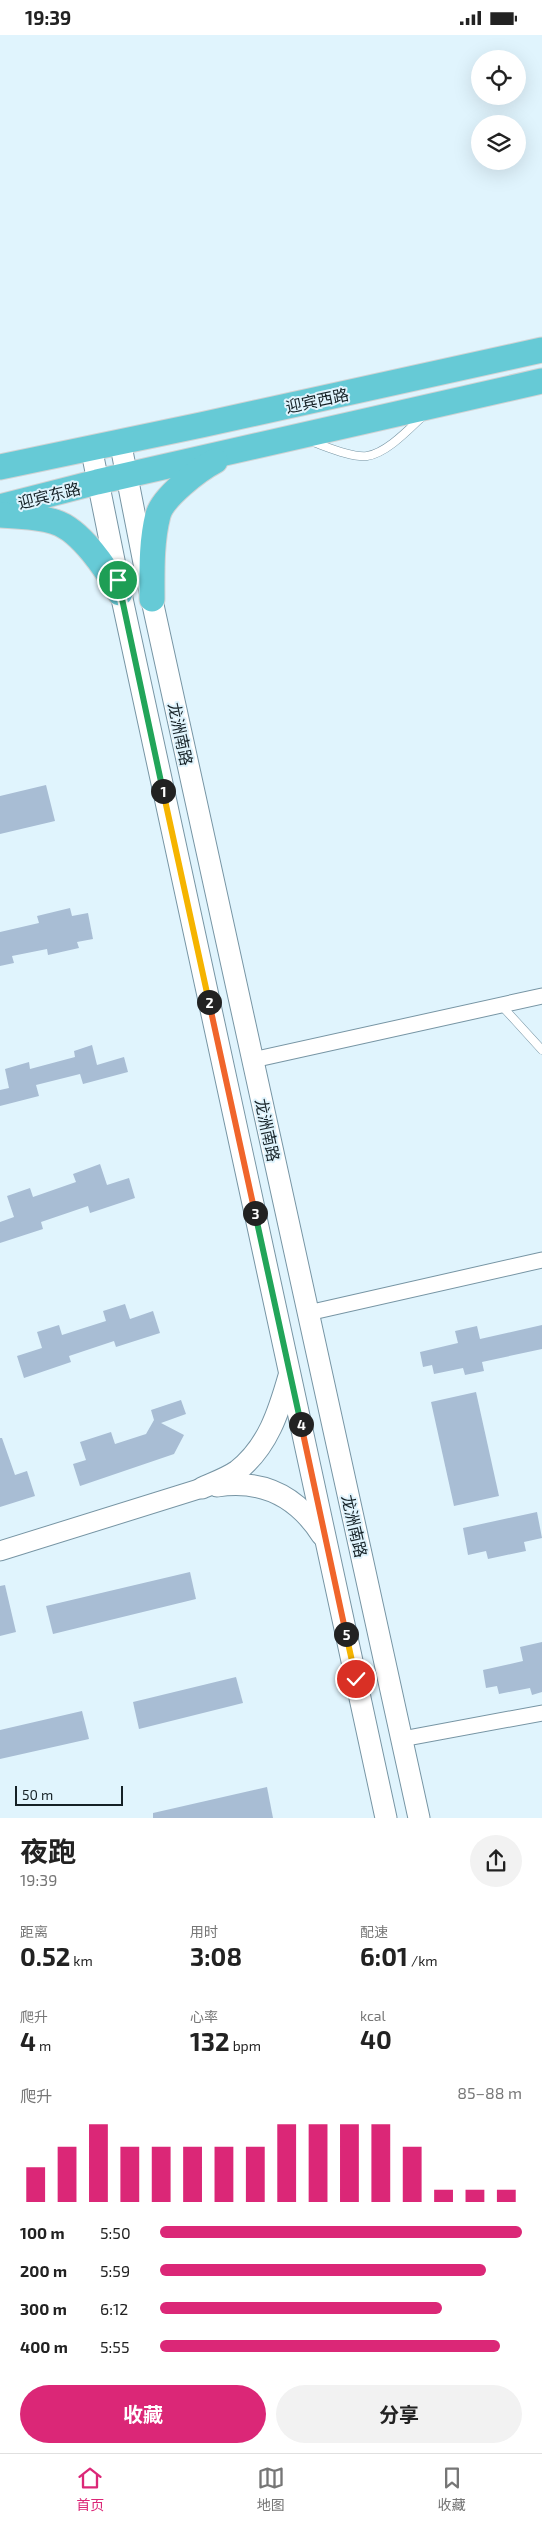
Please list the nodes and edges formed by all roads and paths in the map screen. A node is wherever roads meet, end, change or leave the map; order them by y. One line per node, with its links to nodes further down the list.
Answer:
1 (542, 350): 5 (highway, 迎宾西路)
2 (542, 381): 3 (highway, 迎宾西路)
3 (434, 406): 4 (highway, 迎宾西路); 4 (lane)
4 (299, 437): 7 (highway, 迎宾西路)
5 (120, 441): 6 (highway, 迎宾西路); 9 (main road, 龙洲南路)
6 (91, 447): 8 (highway); 10 (main road, 龙洲南路)
7 (230, 452): 9 (highway, 迎宾西路); 14 (highway)
8 (0, 467)
9 (126, 476): 10 (highway, 迎宾西路); 14 (main road, 龙洲南路)
10 (97, 482): 11 (highway, 迎宾东路); 13 (main road, 龙洲南路)
11 (0, 507)
12 (0, 515): 13 (highway)
13 (120, 593): 21 (main road, 龙洲南路)
14 (152, 599): 18 (main road, 龙洲南路)
15 (542, 996): 16 (street)
16 (501, 1005): 17 (lane); 18 (street)
17 (542, 1050)
18 (253, 1060): 20 (main road, 龙洲南路)
19 (542, 1260): 20 (street)
20 (308, 1313): 26 (main road, 龙洲南路)
21 (290, 1372): 22 (main road); 23 (main road, 龙洲南路)
22 (202, 1489): 23 (main road); 24 (street)
23 (326, 1540): 27 (main road, 龙洲南路)
24 (0, 1551)
25 (542, 1713): 26 (street)
26 (402, 1739): 28 (main road, 龙洲南路)
27 (386, 1818)
28 (420, 1818)

